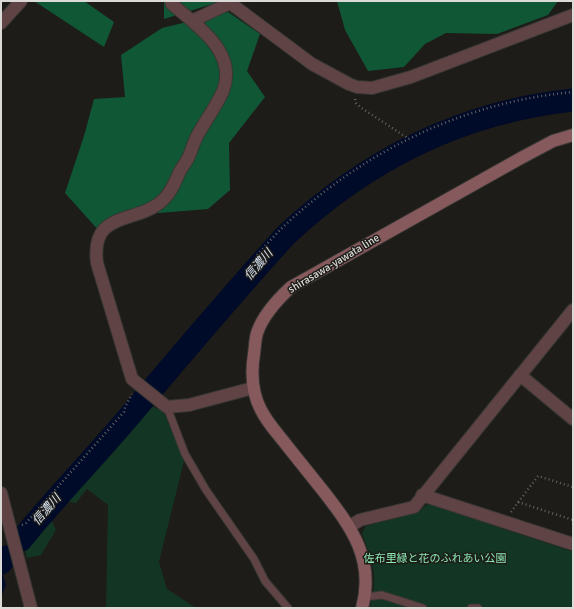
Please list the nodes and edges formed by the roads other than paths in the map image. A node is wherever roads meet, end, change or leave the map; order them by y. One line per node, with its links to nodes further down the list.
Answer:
1 (21, 1): 5 (street)
2 (171, 1): 4 (street)
3 (573, 15): 4 (street)
4 (192, 21): 10 (street)
5 (1, 23)
6 (573, 135): 9 (main road, shirasawa-yawata line)
7 (573, 310): 8 (street)
8 (520, 375): 11 (street); 13 (street)
9 (254, 388): 10 (street); 14 (main road, shirasawa-yawata line)
10 (167, 407): 18 (lane)
11 (573, 419)
12 (1, 493): 17 (street)
13 (422, 495): 14 (street); 15 (street)
14 (350, 526): 16 (main road, shirasawa-yawata line)
15 (573, 544)
16 (363, 602): 19 (lane)
17 (31, 608)
18 (288, 608)
19 (423, 608)
20 (471, 608): 21 (lane)
21 (478, 608)

